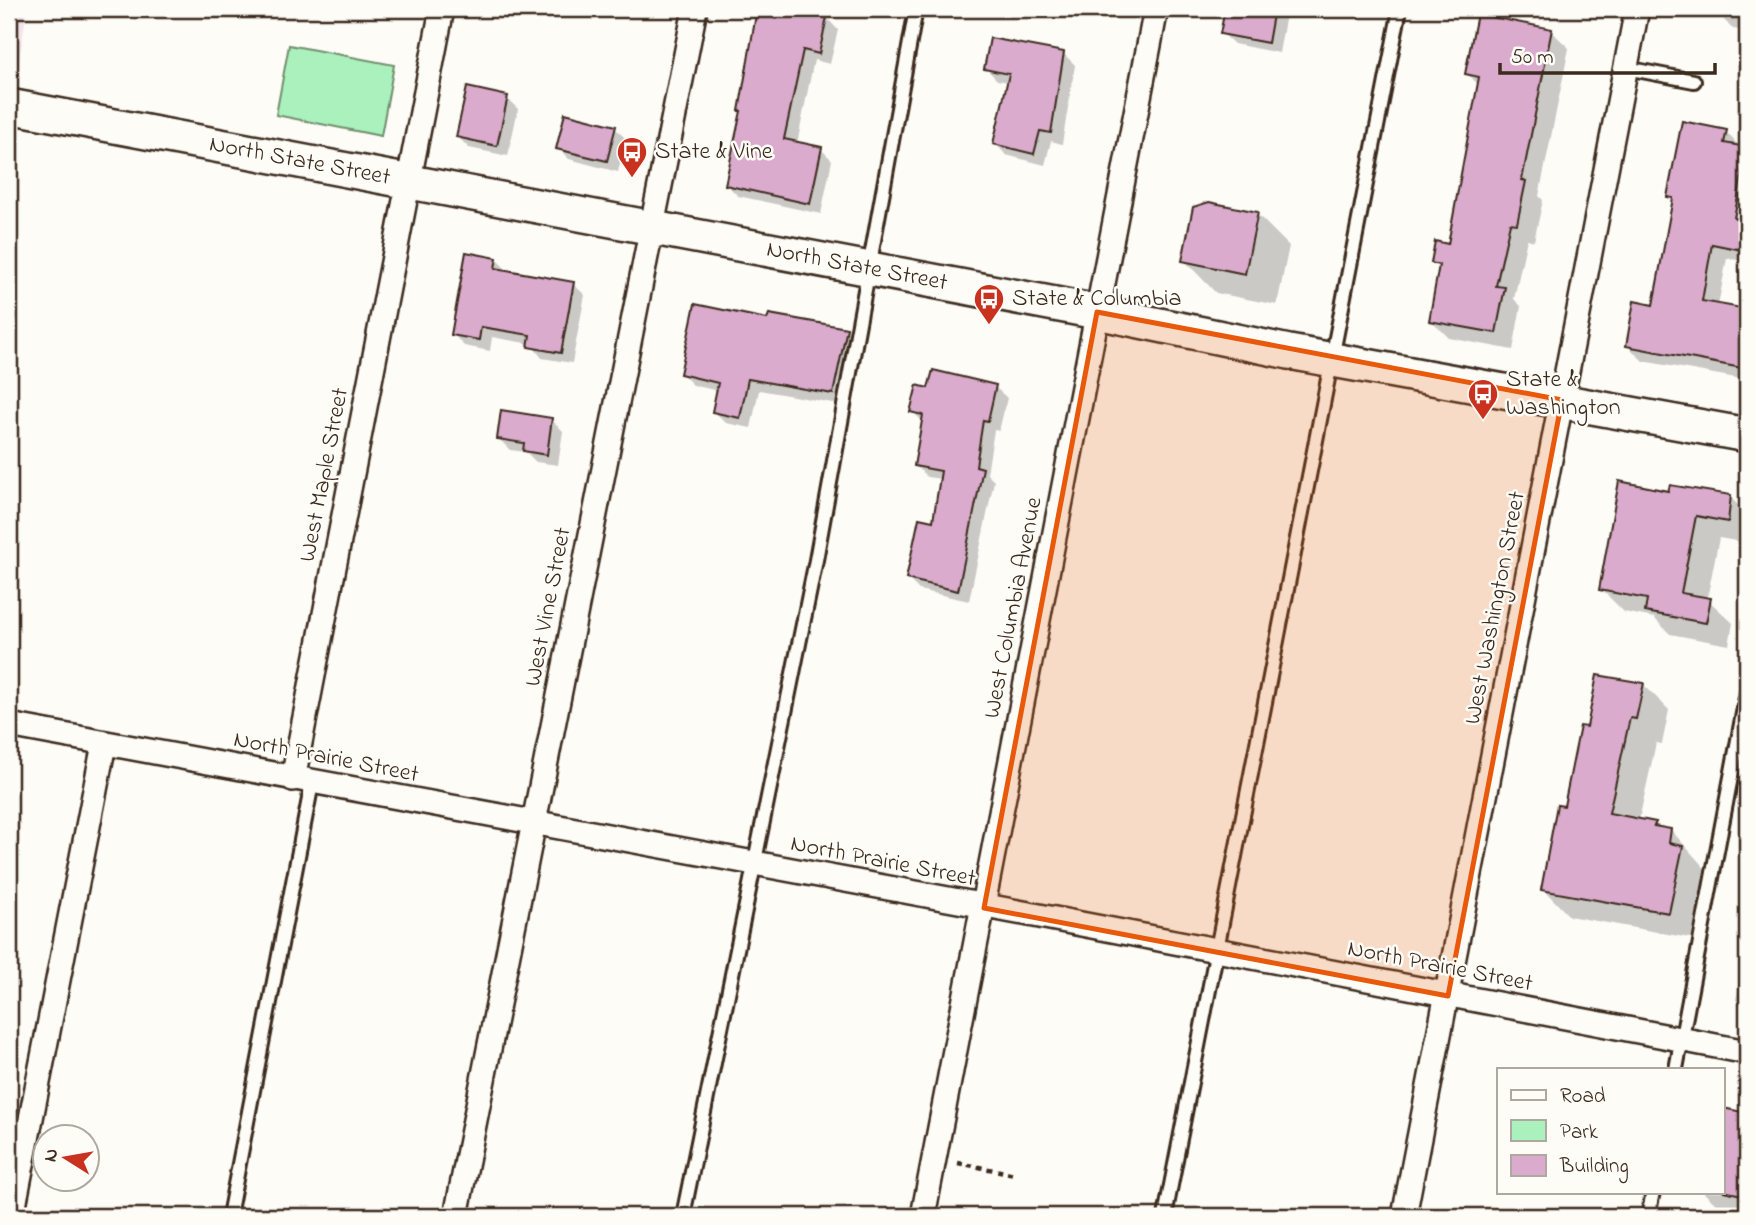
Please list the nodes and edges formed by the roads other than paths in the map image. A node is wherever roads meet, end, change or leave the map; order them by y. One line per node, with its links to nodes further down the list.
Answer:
1 (442, 9): 10 (street, West Maple Street)
2 (695, 9): 11 (street, West Vine Street)
3 (916, 9): 12 (lane)
4 (1156, 9): 13 (street, West Columbia Avenue)
5 (1400, 9): 14 (lane)
6 (1637, 9): 7 (street, West Washington Street)
7 (1626, 68): 8 (lane); 15 (street, West Washington Street)
8 (1694, 81)
9 (9, 106): 10 (main road, North State Street)
10 (409, 181): 11 (main road, North State Street); 20 (street, West Maple Street)
11 (652, 229): 12 (main road, North State Street); 21 (street, West Vine Street)
12 (869, 270): 13 (main road, North State Street); 22 (lane)
13 (1097, 312): 14 (main road, North State Street); 23 (street, West Columbia Avenue)
14 (1332, 359): 15 (main road, North State Street); 24 (lane)
15 (1562, 400): 16 (main road, North State Street); 25 (street, West Washington Street)
16 (1747, 435)
17 (1747, 692): 26 (lane)
18 (9, 726): 19 (street, North Prairie Street)
19 (104, 744): 20 (street, North Prairie Street); 30 (street)
20 (303, 781): 21 (street, North Prairie Street); 31 (lane)
21 (532, 824): 22 (street, North Prairie Street); 32 (street, West Vine Street)
22 (755, 865): 23 (street, North Prairie Street); 33 (lane)
23 (984, 908): 24 (street, North Prairie Street); 34 (street, West Columbia Avenue)
24 (1216, 950): 25 (street, North Prairie Street); 35 (lane)
25 (1448, 996): 26 (street, North Prairie Street); 36 (street, West Washington Street)
26 (1682, 1039): 27 (street, North Prairie Street); 28 (lane)
27 (1747, 1052)
28 (1676, 1068)
29 (1653, 1194): 37 (lane)
30 (12, 1216)
31 (229, 1216)
32 (456, 1216)
33 (683, 1216)
34 (923, 1216)
35 (1165, 1216)
36 (1404, 1216)
37 (1648, 1216)

